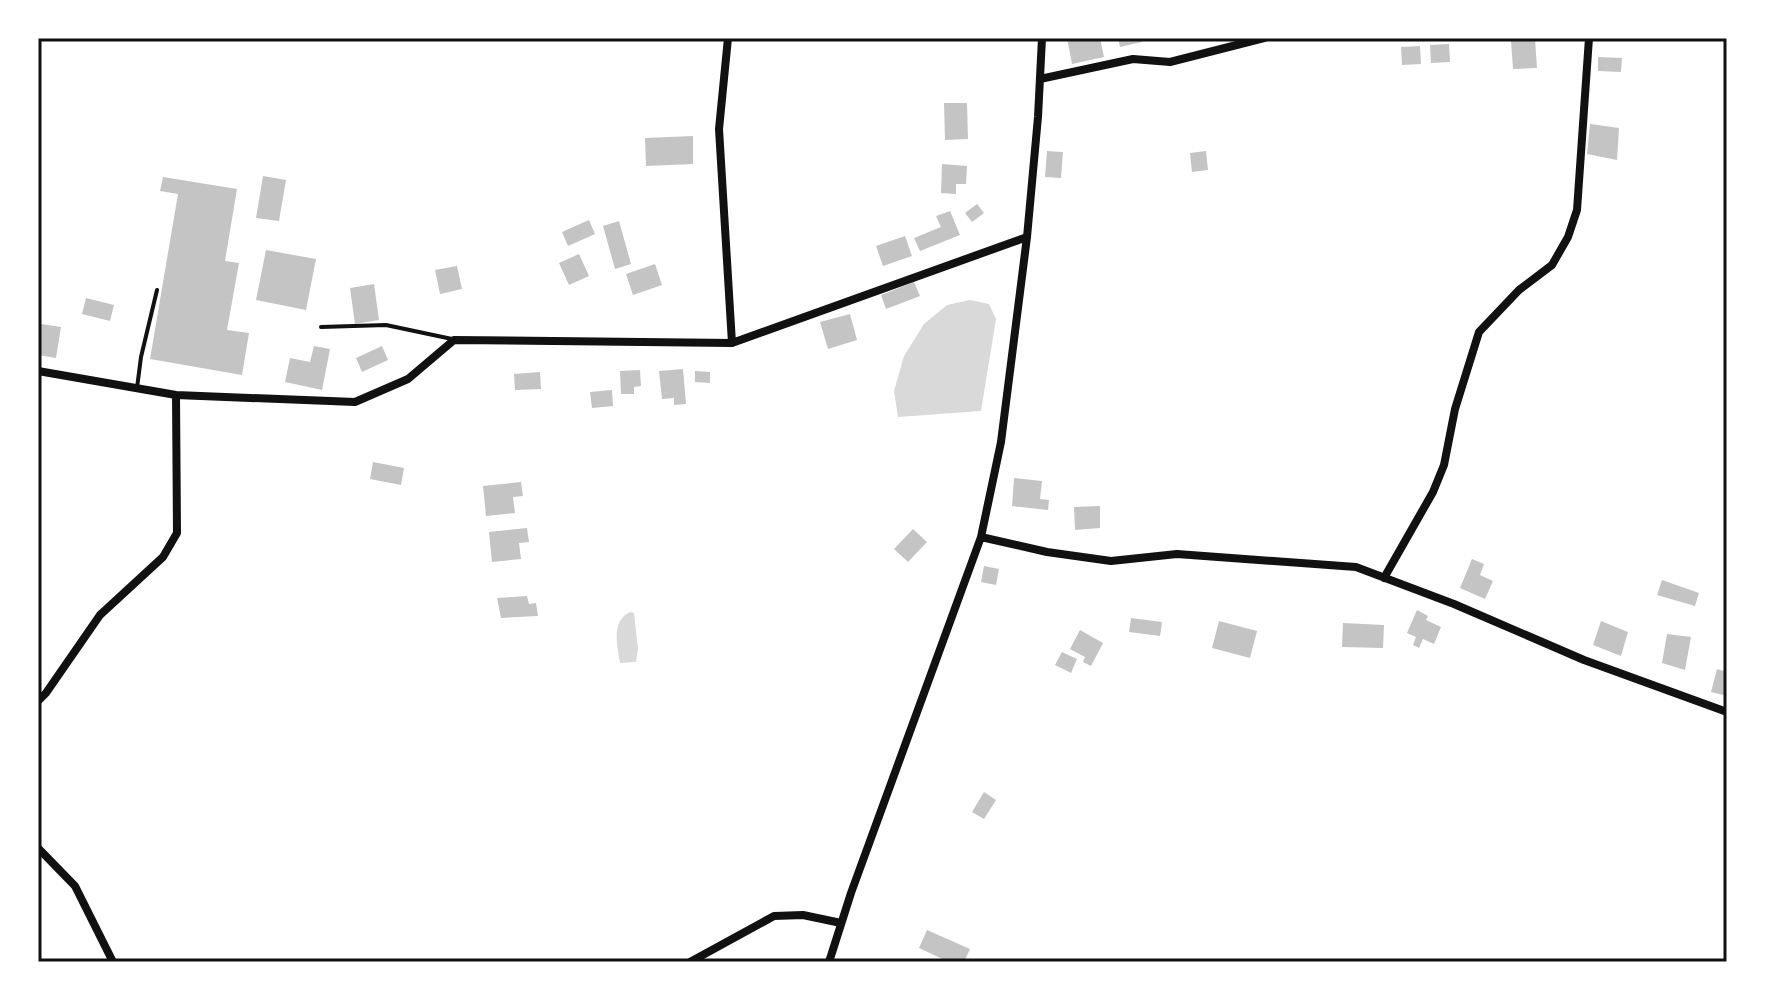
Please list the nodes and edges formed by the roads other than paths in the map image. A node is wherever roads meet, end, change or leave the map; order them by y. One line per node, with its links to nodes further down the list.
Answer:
1 (728, 38): 10 (street)
2 (1042, 38): 5 (street)
3 (1264, 38): 5 (street)
4 (1589, 38): 15 (street)
5 (1040, 79): 6 (street)
6 (1027, 237): 10 (street); 14 (street)
7 (157, 290): 12 (lane)
8 (321, 327): 9 (lane)
9 (454, 340): 10 (street); 13 (street)
10 (732, 343)
11 (38, 371): 12 (street)
12 (137, 388): 13 (street)
13 (176, 395): 16 (street)
14 (981, 537): 15 (street); 19 (street)
15 (1384, 578): 17 (street)
16 (38, 701)
17 (1727, 712)
18 (38, 848): 20 (street)
19 (841, 923): 21 (street); 22 (street)
20 (113, 962)
21 (690, 962)
22 (829, 962)

